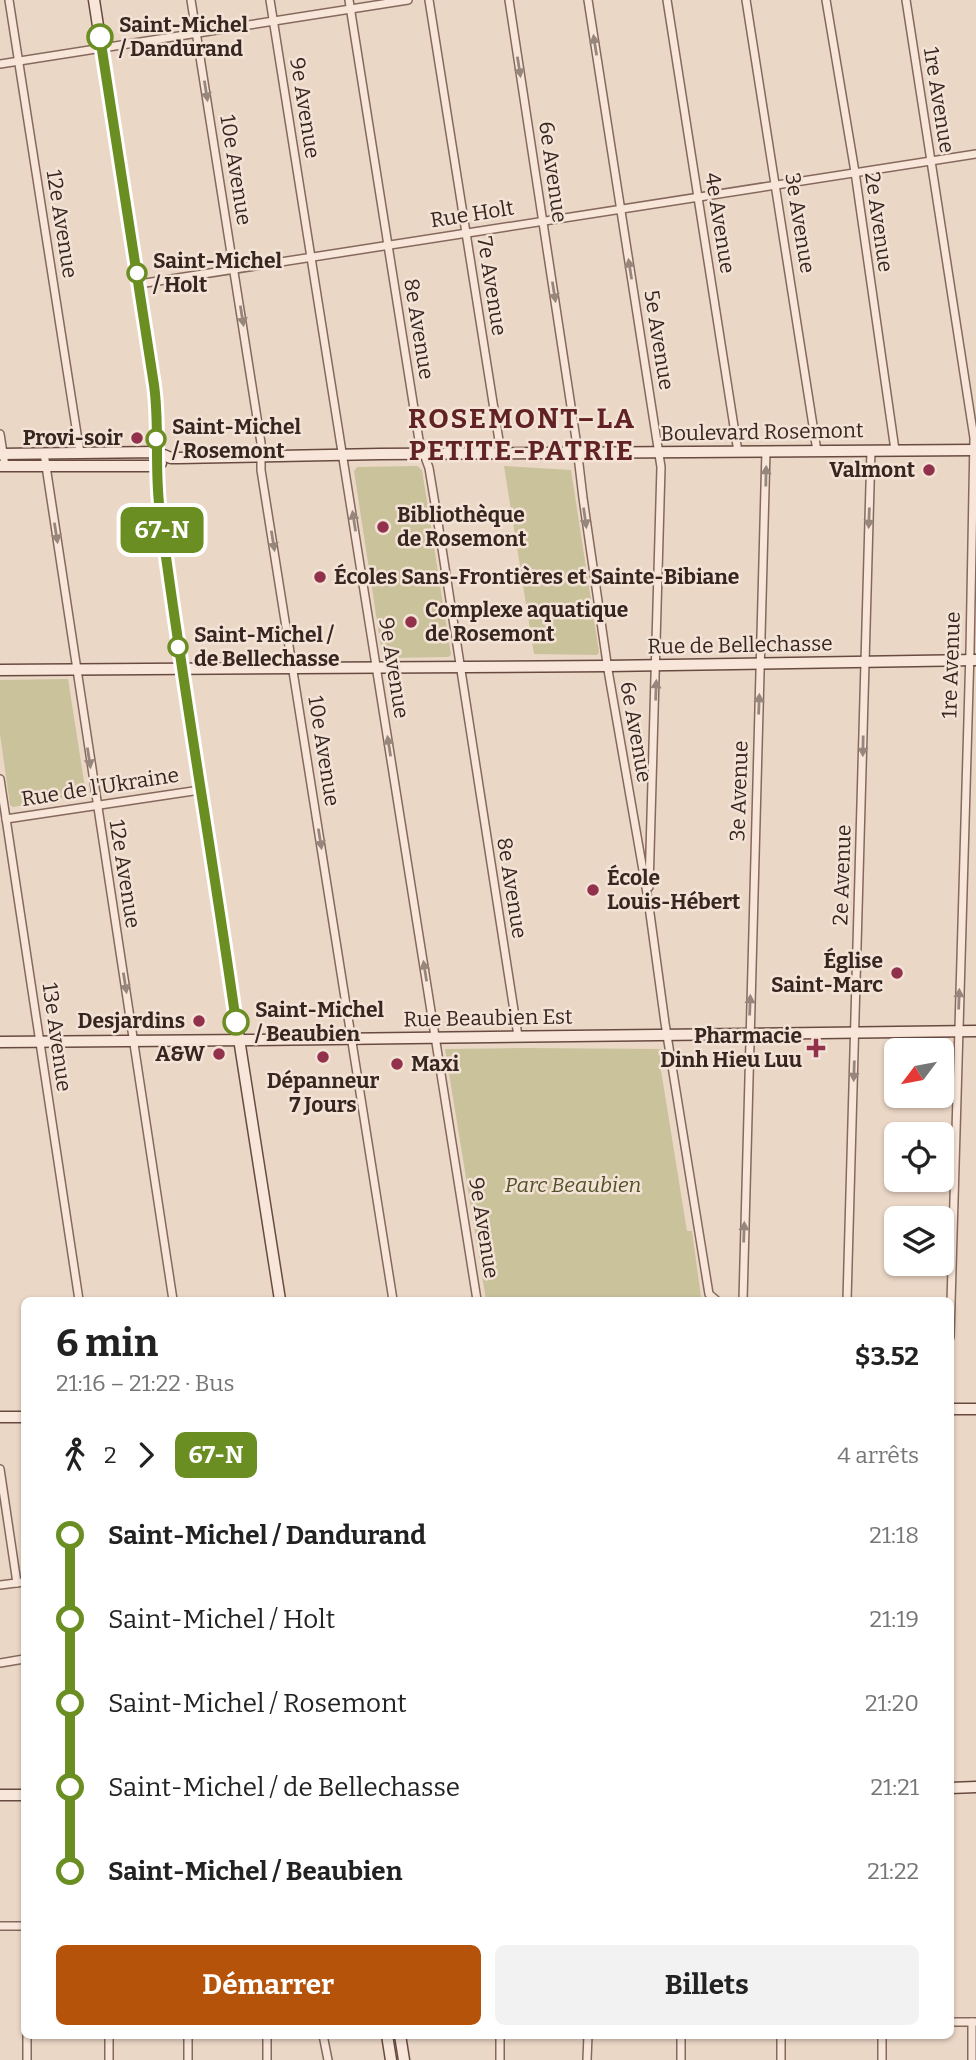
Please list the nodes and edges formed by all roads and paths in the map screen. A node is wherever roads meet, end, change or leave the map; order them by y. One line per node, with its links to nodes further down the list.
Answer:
1 (9, 0): 18 (street, 12e Avenue)
2 (94, 0): 17 (main road)
3 (191, 0): 16 (street, 10e Avenue)
4 (270, 0): 15 (street, 9e Avenue)
5 (349, 0): 14 (street, 8e Avenue)
6 (408, 0): 14 (street)
7 (429, 0): 27 (street, 7e Avenue)
8 (509, 0): 26 (street, 6e Avenue, one-way to 26)
9 (588, 0): 25 (street, 5e Avenue, one-way to 9)
10 (667, 0): 24 (street, 4e Avenue)
11 (747, 0): 23 (street, 3e Avenue)
12 (827, 0): 22 (street, 2e Avenue)
13 (906, 0): 21 (street, 1re Avenue)
14 (350, 9): 15 (street); 28 (street, 8e Avenue)
15 (274, 21): 16 (street); 29 (street, 9e Avenue)
16 (196, 33): 17 (street); 30 (street, 10e Avenue, one-way to 30)
17 (102, 48): 18 (street); 31 (main road)
18 (19, 61): 19 (street); 41 (street, 12e Avenue)
19 (0, 64)
20 (976, 154): 21 (street, Rue Holt)
21 (930, 160): 22 (street, Rue Holt); 35 (street, 1re Avenue)
22 (855, 172): 23 (street, Rue Holt); 34 (street, 2e Avenue)
23 (776, 184): 24 (street, Rue Holt); 36 (street, 3e Avenue)
24 (698, 197): 25 (street, Rue Holt); 38 (street, 4e Avenue)
25 (621, 209): 26 (street, Rue Holt); 43 (street, 5e Avenue, one-way to 25)
26 (542, 222): 27 (street, Rue Holt); 45 (street, 6e Avenue, one-way to 45)
27 (466, 233): 28 (street, Rue Holt); 42 (street, 7e Avenue)
28 (388, 245): 29 (street, Rue Holt); 46 (street, 8e Avenue)
29 (311, 257): 30 (street, Rue Holt); 48 (street, 9e Avenue)
30 (234, 269): 31 (street, Rue Holt); 47 (street, 10e Avenue, one-way to 47)
31 (139, 284): 37 (main road)
32 (0, 434): 44 (street)
33 (871, 450): 34 (main road, Boulevard Rosemont); 36 (main road, Boulevard Rosemont); 54 (street, 2e Avenue, one-way to 54)
34 (895, 450): 35 (main road, Boulevard Rosemont)
35 (975, 450): 53 (street, 1re Avenue)
36 (817, 451): 39 (main road, Boulevard Rosemont)
37 (156, 452): 41 (main road, Boulevard Rosemont); 49 (main road, Boulevard Rosemont); 52 (main road)
38 (738, 452): 39 (main road, Boulevard Rosemont); 43 (main road, Boulevard Rosemont)
39 (766, 452): 55 (street, 3e Avenue, one-way to 39)
40 (44, 453): 41 (main road, Boulevard Rosemont); 44 (main road, Boulevard Rosemont); 51 (street, 12e Avenue)
41 (80, 453)
42 (501, 453): 45 (main road, Boulevard Rosemont); 46 (main road, Boulevard Rosemont)
43 (659, 453): 45 (main road, Boulevard Rosemont); 56 (street, 5e Avenue)
44 (2, 454): 50 (street)
45 (578, 454): 59 (street, 6e Avenue, one-way to 59)
46 (424, 455): 48 (main road, Boulevard Rosemont); 58 (street, 8e Avenue)
47 (262, 456): 48 (main road, Boulevard Rosemont); 49 (main road, Boulevard Rosemont); 61 (street, 10e Avenue, one-way to 61)
48 (343, 456): 57 (street, 9e Avenue, one-way to 48)
49 (171, 458): 52 (main road, Boulevard Rosemont)
50 (3, 466): 51 (main road, Boulevard Rosemont)
51 (46, 466): 52 (main road, Boulevard Rosemont); 62 (street, 12e Avenue, one-way to 62)
52 (156, 466): 60 (main road)
53 (972, 661): 54 (main road, Rue de Bellechasse); 69 (street, 1re Avenue, one-way to 53)
54 (864, 662): 55 (main road, Rue de Bellechasse); 71 (street, 2e Avenue, one-way to 71)
55 (760, 664): 56 (main road, Rue de Bellechasse); 72 (street, 3e Avenue, one-way to 55)
56 (656, 665): 59 (main road, Rue de Bellechasse); 68 (street, 5e Avenue, one-way to 56)
57 (376, 666): 58 (main road, Rue de Bellechasse); 61 (main road, Rue de Bellechasse); 75 (street, 9e Avenue, one-way to 57)
58 (460, 666): 59 (main road, Rue de Bellechasse); 74 (street, 8e Avenue)
59 (607, 666): 68 (street, 6e Avenue)
60 (181, 668): 61 (main road, Rue de Bellechasse); 62 (main road, Rue de Bellechasse); 65 (main road)
61 (292, 668): 76 (street, 10e Avenue, one-way to 76)
62 (76, 669): 63 (main road, Rue de Bellechasse); 66 (street, 12e Avenue, one-way to 66)
63 (0, 670)
64 (0, 779): 67 (street, 13e Avenue)
65 (200, 789): 66 (street, Rue de l'Ukraine); 78 (main road)
66 (96, 805): 67 (street, Rue de l'Ukraine); 77 (street, 12e Avenue, one-way to 77)
67 (6, 819): 79 (street, 13e Avenue)
68 (648, 899): 73 (street, 6e Avenue)
69 (958, 1031): 70 (main road, Rue Beaubien Est); 71 (main road, Rue Beaubien Est); 89 (street, 1re Avenue)
70 (976, 1031)
71 (854, 1033): 72 (main road, Rue Beaubien Est); 88 (street, 2e Avenue, one-way to 88)
72 (750, 1034): 73 (main road, Rue Beaubien Est); 87 (street, 3e Avenue, one-way to 72)
73 (667, 1035): 74 (main road, Rue Beaubien Est); 86 (street, 6e Avenue)
74 (518, 1036): 75 (main road, Rue Beaubien Est)
75 (436, 1038): 76 (main road, Rue Beaubien Est); 85 (street, 9e Avenue)
76 (353, 1039): 78 (main road, Rue Beaubien Est); 84 (street, 10e Avenue)
77 (134, 1040): 78 (main road, Rue Beaubien Est); 79 (main road, Rue Beaubien Est); 82 (street, 12e Avenue)
78 (239, 1040): 83 (main road)
79 (39, 1041): 80 (main road, Rue Beaubien Est); 81 (street, 13e Avenue)
80 (0, 1042)
81 (79, 1297)
82 (173, 1297)
83 (280, 1297)
84 (393, 1297)
85 (477, 1297)
86 (711, 1297)
87 (743, 1297)
88 (847, 1297)
89 (951, 1297)
90 (954, 1409): 91 (main road)
91 (976, 1409)
92 (0, 1417): 93 (main road)
93 (21, 1417)
94 (0, 1469): 95 (street)
95 (21, 1582): 96 (street)
96 (0, 1585)
97 (21, 1660): 98 (street)
98 (0, 1663)
99 (976, 1787): 100 (main road)
100 (954, 1788)
101 (0, 1795): 102 (main road)
102 (21, 1795)
103 (0, 1926): 104 (street)
104 (21, 1926)
105 (954, 2022): 106 (street)
106 (974, 2022): 131 (street)
107 (27, 2039): 119 (street)
108 (109, 2039): 120 (street)
109 (188, 2039): 121 (street)
110 (267, 2039): 122 (street)
111 (324, 2039): 123 (street)
112 (388, 2039): 124 (main road)
113 (401, 2039): 125 (main road)
114 (500, 2039): 126 (street)
115 (588, 2039): 127 (street)
116 (681, 2039): 128 (street)
117 (781, 2039): 129 (street)
118 (882, 2039): 130 (street)
119 (27, 2060)
120 (108, 2060)
121 (188, 2060)
122 (267, 2060)
123 (328, 2060)
124 (391, 2060)
125 (404, 2060)
126 (500, 2060)
127 (587, 2060)
128 (681, 2060)
129 (781, 2060)
130 (882, 2060)
131 (972, 2060)

